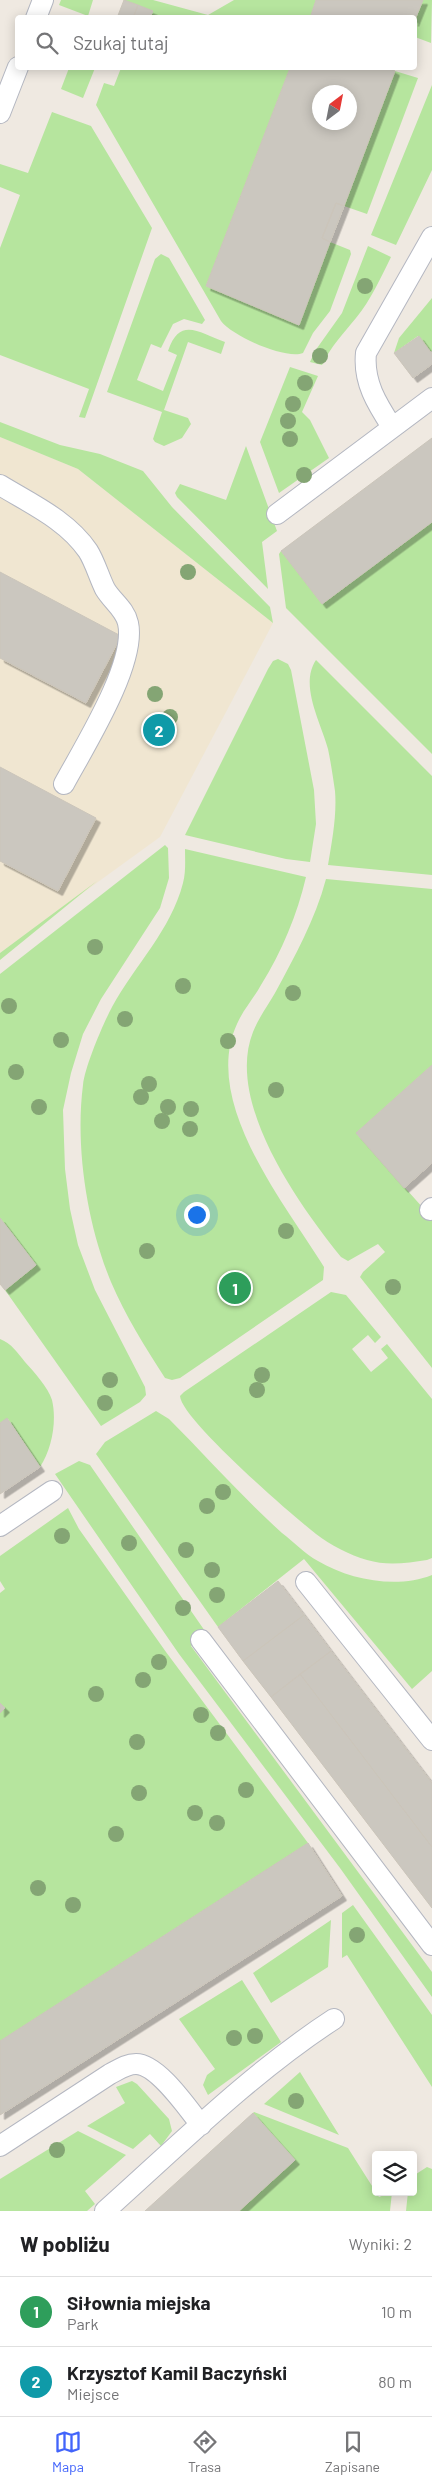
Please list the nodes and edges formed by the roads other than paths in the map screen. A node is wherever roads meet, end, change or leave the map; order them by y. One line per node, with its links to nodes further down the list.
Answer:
1 (42, 0): 2 (lane)
2 (37, 15)
3 (16, 70): 4 (lane)
4 (0, 113)
5 (432, 237): 7 (lane)
6 (432, 398): 7 (lane)
7 (392, 427): 9 (lane)
8 (0, 485): 10 (lane)
9 (278, 514)
10 (64, 784)
11 (52, 1491): 12 (lane)
12 (0, 1526)
13 (306, 1582): 15 (lane)
14 (201, 1640): 16 (lane)
15 (432, 1740)
16 (432, 1945)
17 (334, 2019): 18 (lane)
18 (201, 2125): 19 (lane); 20 (lane)
19 (0, 2146)
20 (105, 2211)

